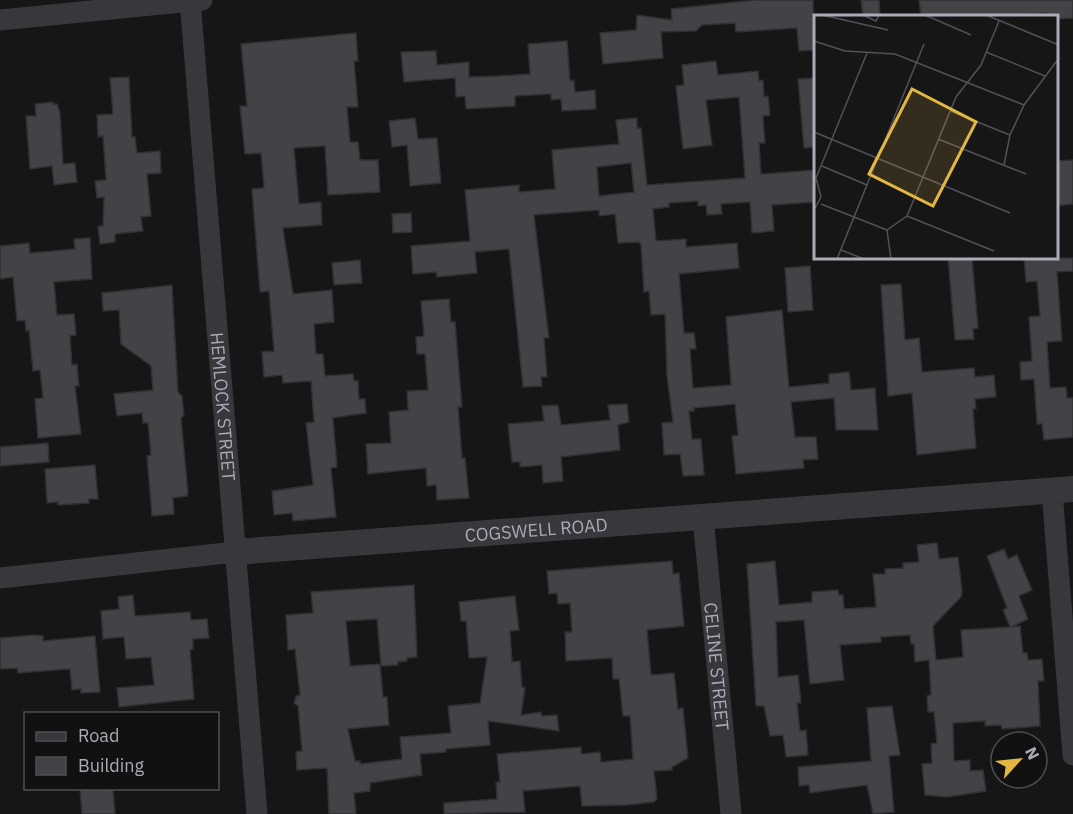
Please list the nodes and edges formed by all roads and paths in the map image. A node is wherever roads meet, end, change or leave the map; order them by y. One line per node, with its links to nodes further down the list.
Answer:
1 (195, 0): 2 (street); 5 (street, HEMLOCK STREET)
2 (0, 20)
3 (1062, 490): 4 (street, COGSWELL ROAD); 7 (street)
4 (703, 518): 5 (street, COGSWELL ROAD); 9 (street, CELINE STREET)
5 (235, 552): 6 (street, COGSWELL ROAD); 8 (street, HEMLOCK STREET)
6 (0, 578)
7 (1073, 755)
8 (256, 814)
9 (731, 814)

